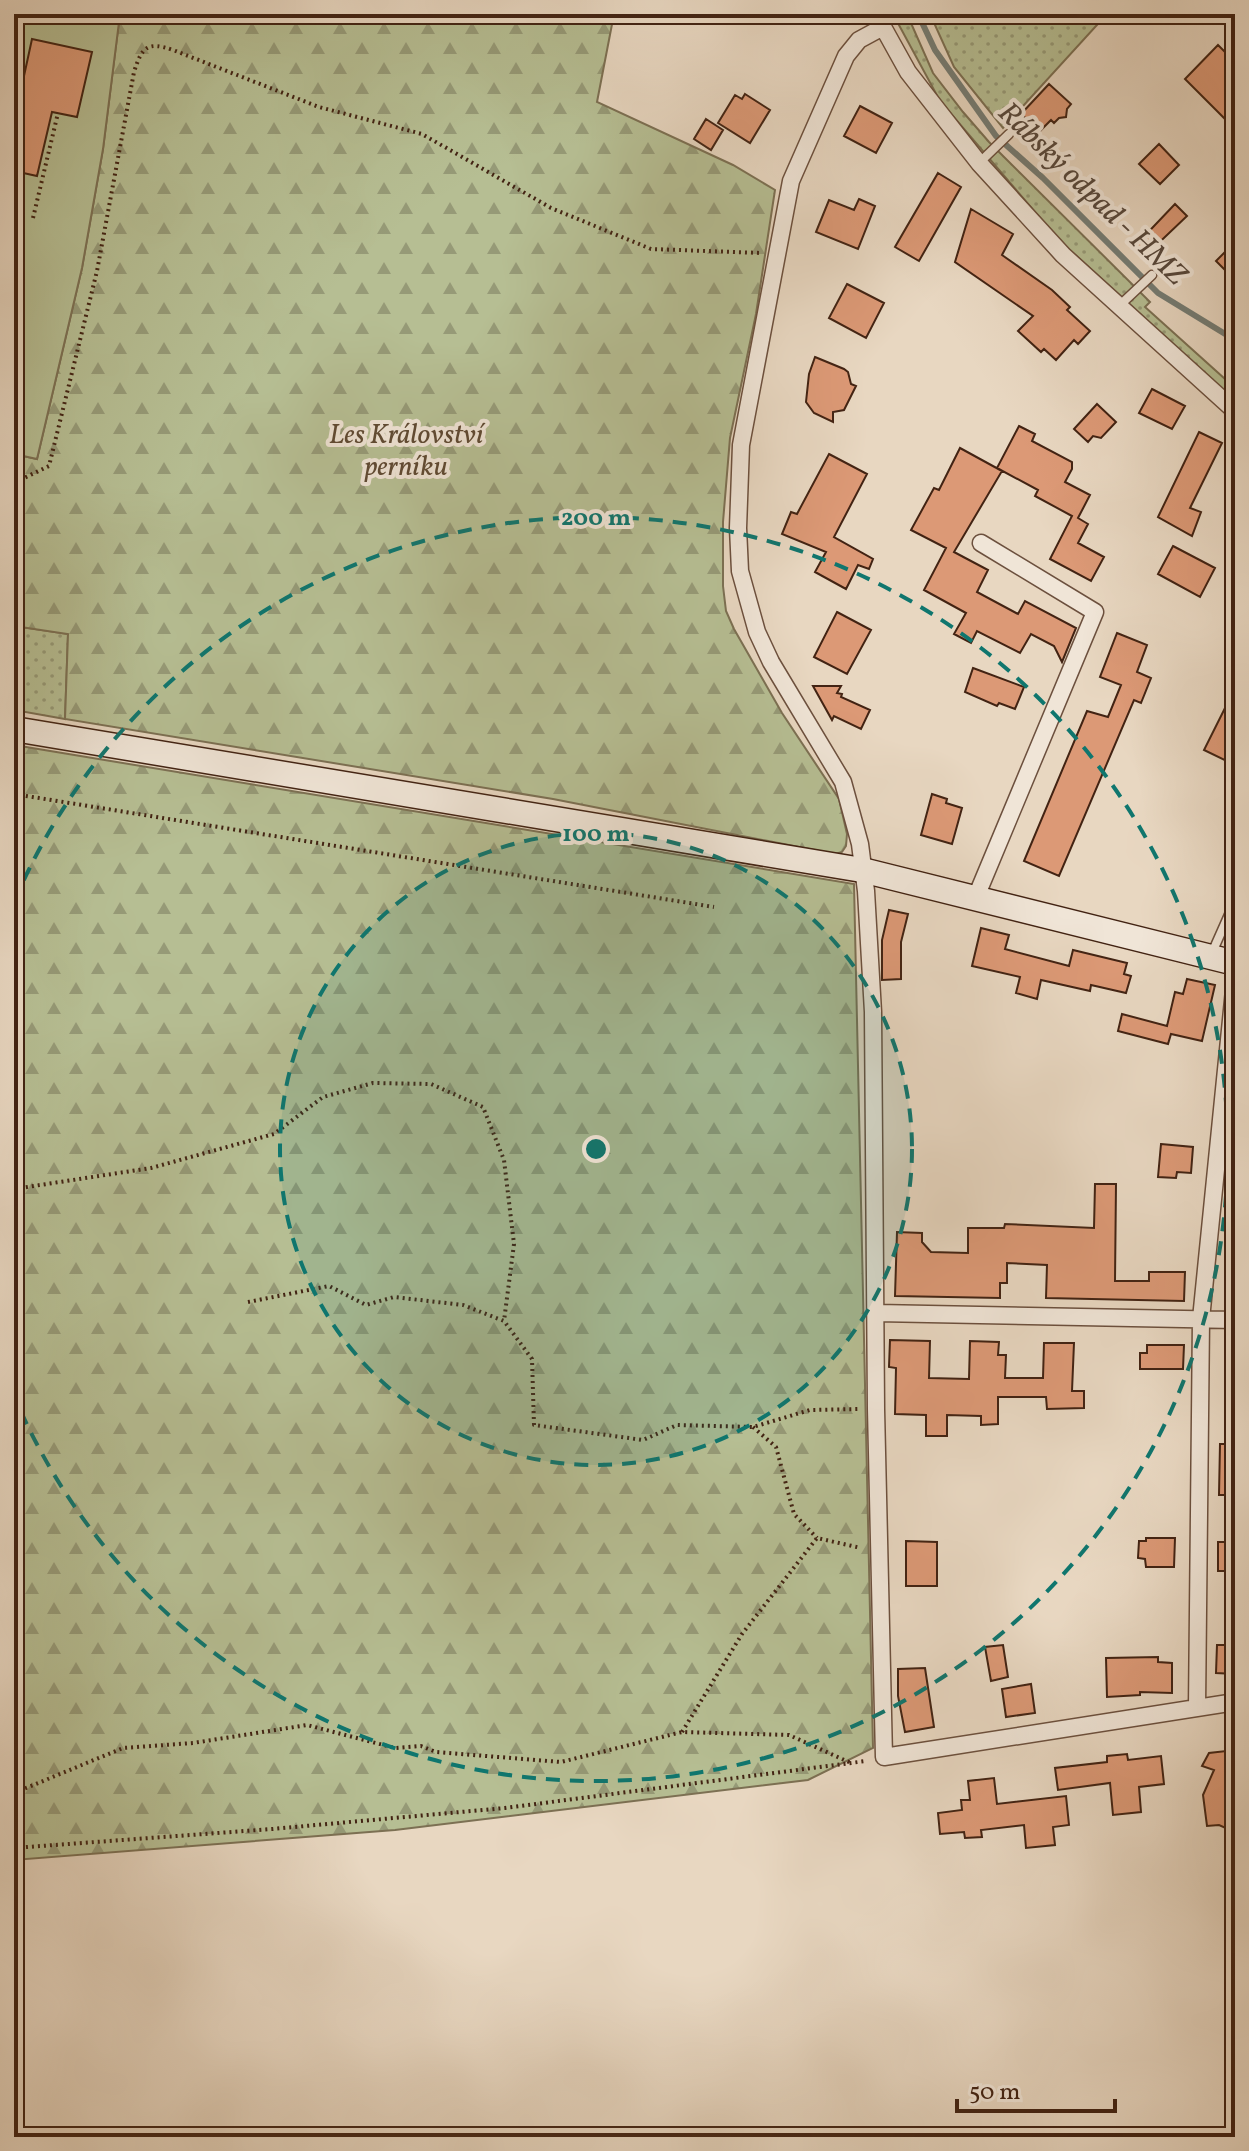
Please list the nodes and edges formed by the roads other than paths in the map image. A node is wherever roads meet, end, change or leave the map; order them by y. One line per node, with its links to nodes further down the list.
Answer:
1 (881, 20): 3 (street); 9 (street)
2 (1009, 134): 3 (lane)
3 (985, 157): 5 (street)
4 (1152, 275): 5 (lane)
5 (1119, 306): 6 (street)
6 (1235, 411)
7 (981, 543): 10 (street)
8 (14, 729): 9 (street)
9 (862, 870): 10 (street); 15 (street)
10 (976, 897): 12 (street)
11 (1235, 901): 12 (lane)
12 (1210, 957): 13 (street)
13 (1235, 963)
14 (1235, 980): 16 (street)
15 (877, 1313): 16 (street); 19 (street)
16 (1201, 1319): 17 (street); 19 (street)
17 (1235, 1320)
18 (1235, 1702): 19 (street)
19 (1197, 1708)

